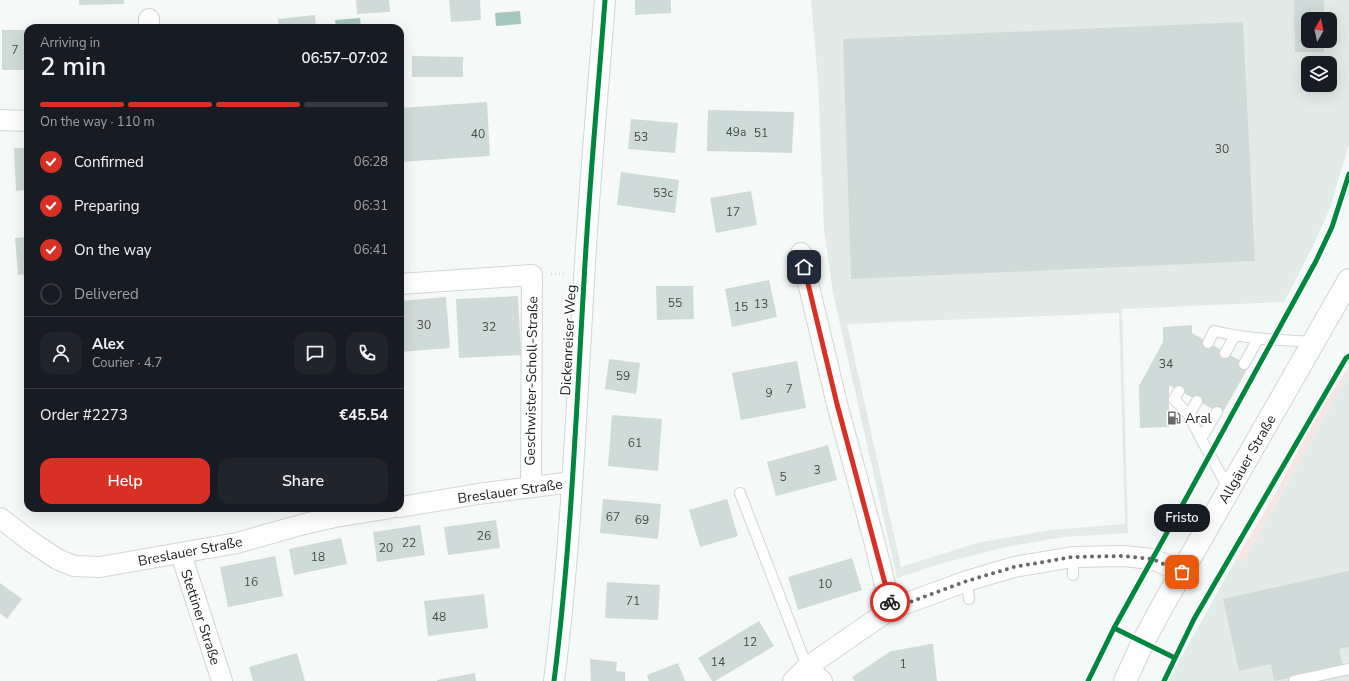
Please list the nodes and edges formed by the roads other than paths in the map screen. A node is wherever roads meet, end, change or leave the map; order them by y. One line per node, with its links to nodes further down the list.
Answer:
1 (606, 0): 18 (street, Dickenreiser Weg)
2 (0, 120): 3 (street)
3 (24, 120)
4 (800, 253): 27 (street)
5 (1349, 280): 10 (main road, Allgäuer Straße)
6 (404, 284): 19 (street, Geschwister-Scholl-Straße)
7 (1236, 336): 8 (lane); 9 (lane); 11 (lane)
8 (1258, 339): 10 (lane); 12 (lane)
9 (1208, 342)
10 (1314, 342): 20 (main road, Allgäuer Straße)
11 (1225, 353)
12 (1244, 364)
13 (1180, 391): 16 (lane)
14 (1197, 401): 16 (lane)
15 (1216, 412): 17 (lane)
16 (1189, 415): 17 (lane)
17 (1201, 439): 20 (lane)
18 (572, 482): 19 (street, Breslauer Straße); 31 (street, Dickenreiser Weg)
19 (530, 487): 22 (street, Breslauer Straße)
20 (1229, 489): 26 (main road, Allgäuer Straße)
21 (740, 493): 28 (lane)
22 (404, 506)
23 (368, 512): 25 (street, Breslauer Straße)
24 (0, 518): 25 (street, Breslauer Straße)
25 (181, 554): 30 (street, Stettiner Straße)
26 (1182, 572): 27 (street); 34 (main road, Allgäuer Straße)
27 (891, 609): 28 (street)
28 (807, 667): 32 (street); 33 (street)
29 (1349, 670): 35 (lane)
30 (222, 681)
31 (554, 681)
32 (793, 681)
33 (822, 681)
34 (1125, 681)
35 (1294, 681)

